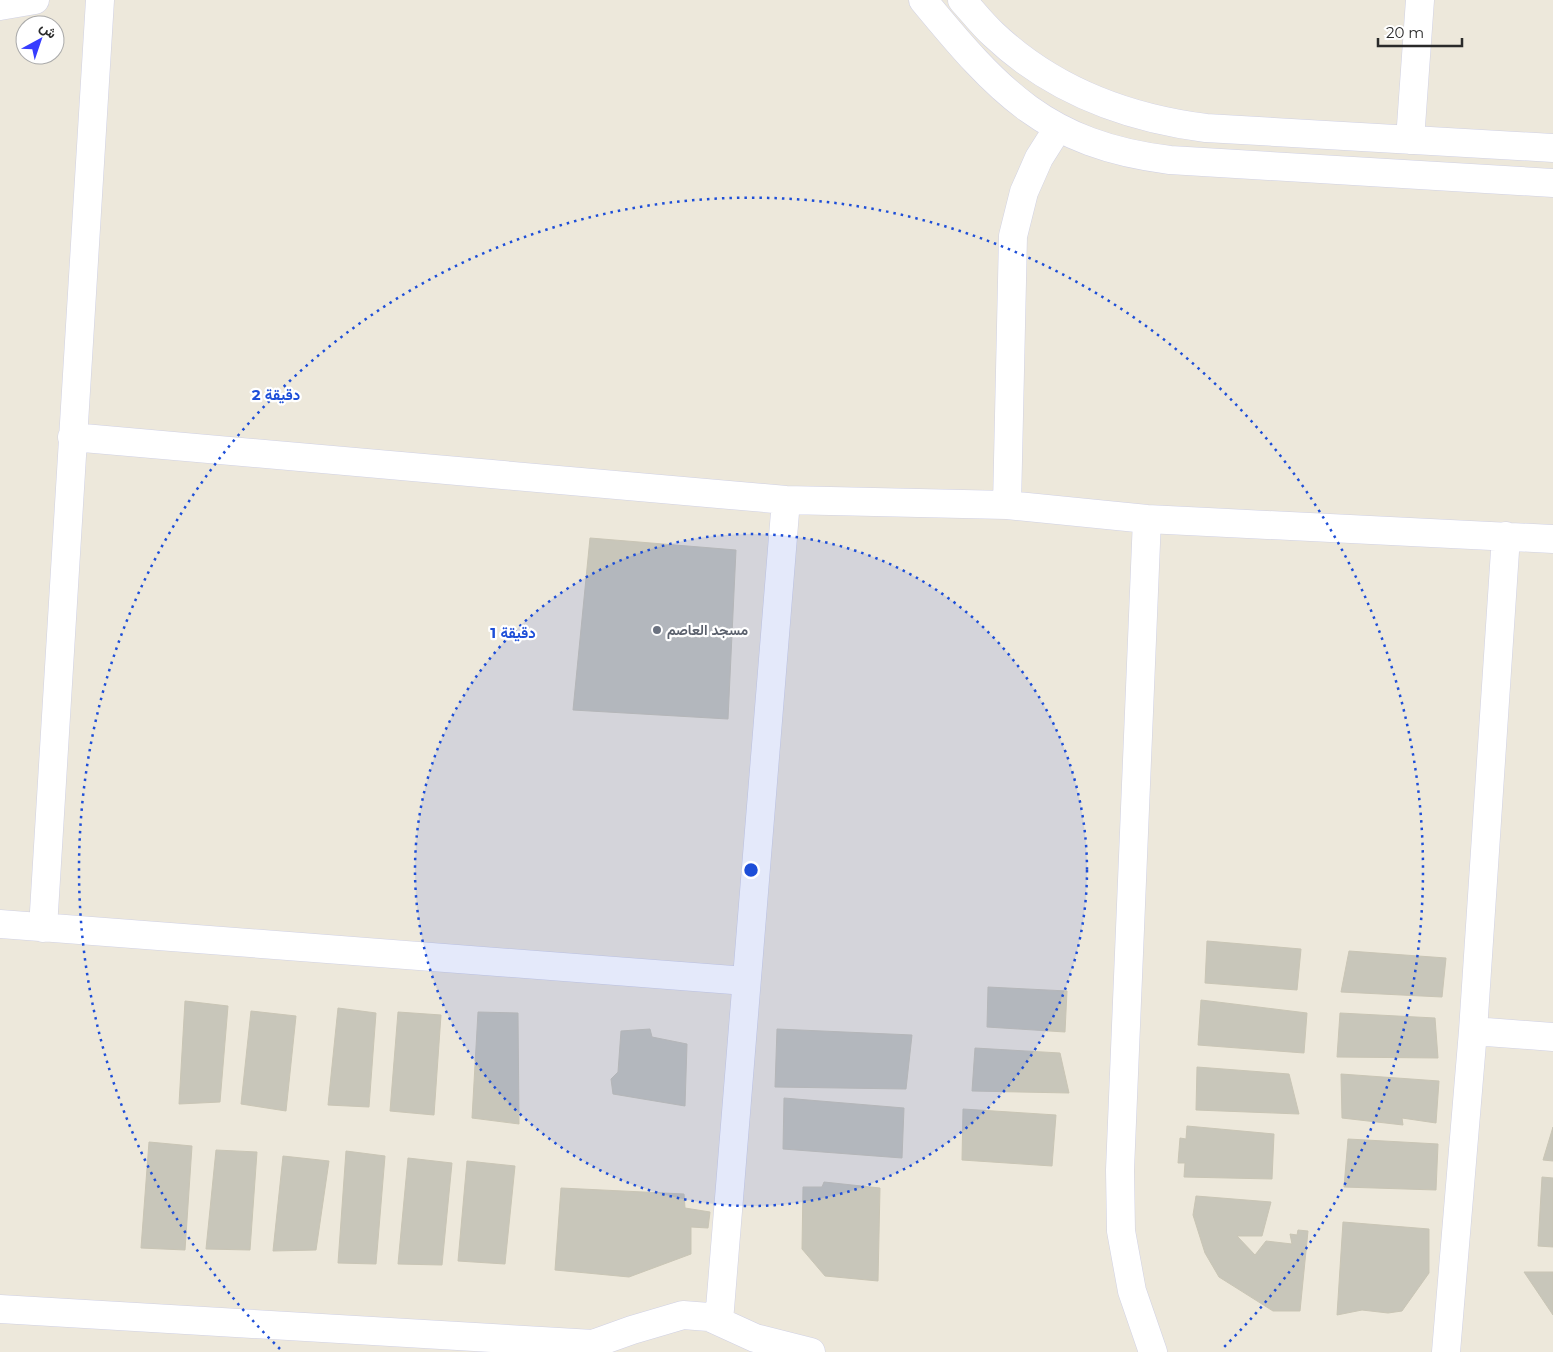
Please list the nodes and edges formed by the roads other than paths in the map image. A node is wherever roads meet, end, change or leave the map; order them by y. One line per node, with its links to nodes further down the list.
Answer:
1 (35, 0): 6 (street)
2 (100, 0): 11 (street)
3 (923, 0): 7 (street)
4 (962, 0): 8 (street)
5 (1420, 0): 8 (street)
6 (0, 6)
7 (1058, 128): 10 (street); 13 (street)
8 (1410, 140): 9 (street)
9 (1553, 148)
10 (1553, 183)
11 (72, 438): 12 (street); 18 (street)
12 (786, 500): 13 (street); 19 (street)
13 (1007, 505): 14 (street)
14 (1147, 519): 15 (street); 25 (street)
15 (1506, 536): 16 (street); 20 (street)
16 (1553, 539)
17 (0, 924): 18 (street)
18 (43, 928): 19 (street)
19 (746, 981): 23 (street)
20 (1473, 1031): 21 (street); 26 (street)
21 (1553, 1037)
22 (0, 1309): 23 (street)
23 (719, 1322): 24 (street)
24 (811, 1352)
25 (1153, 1352)
26 (1446, 1352)

